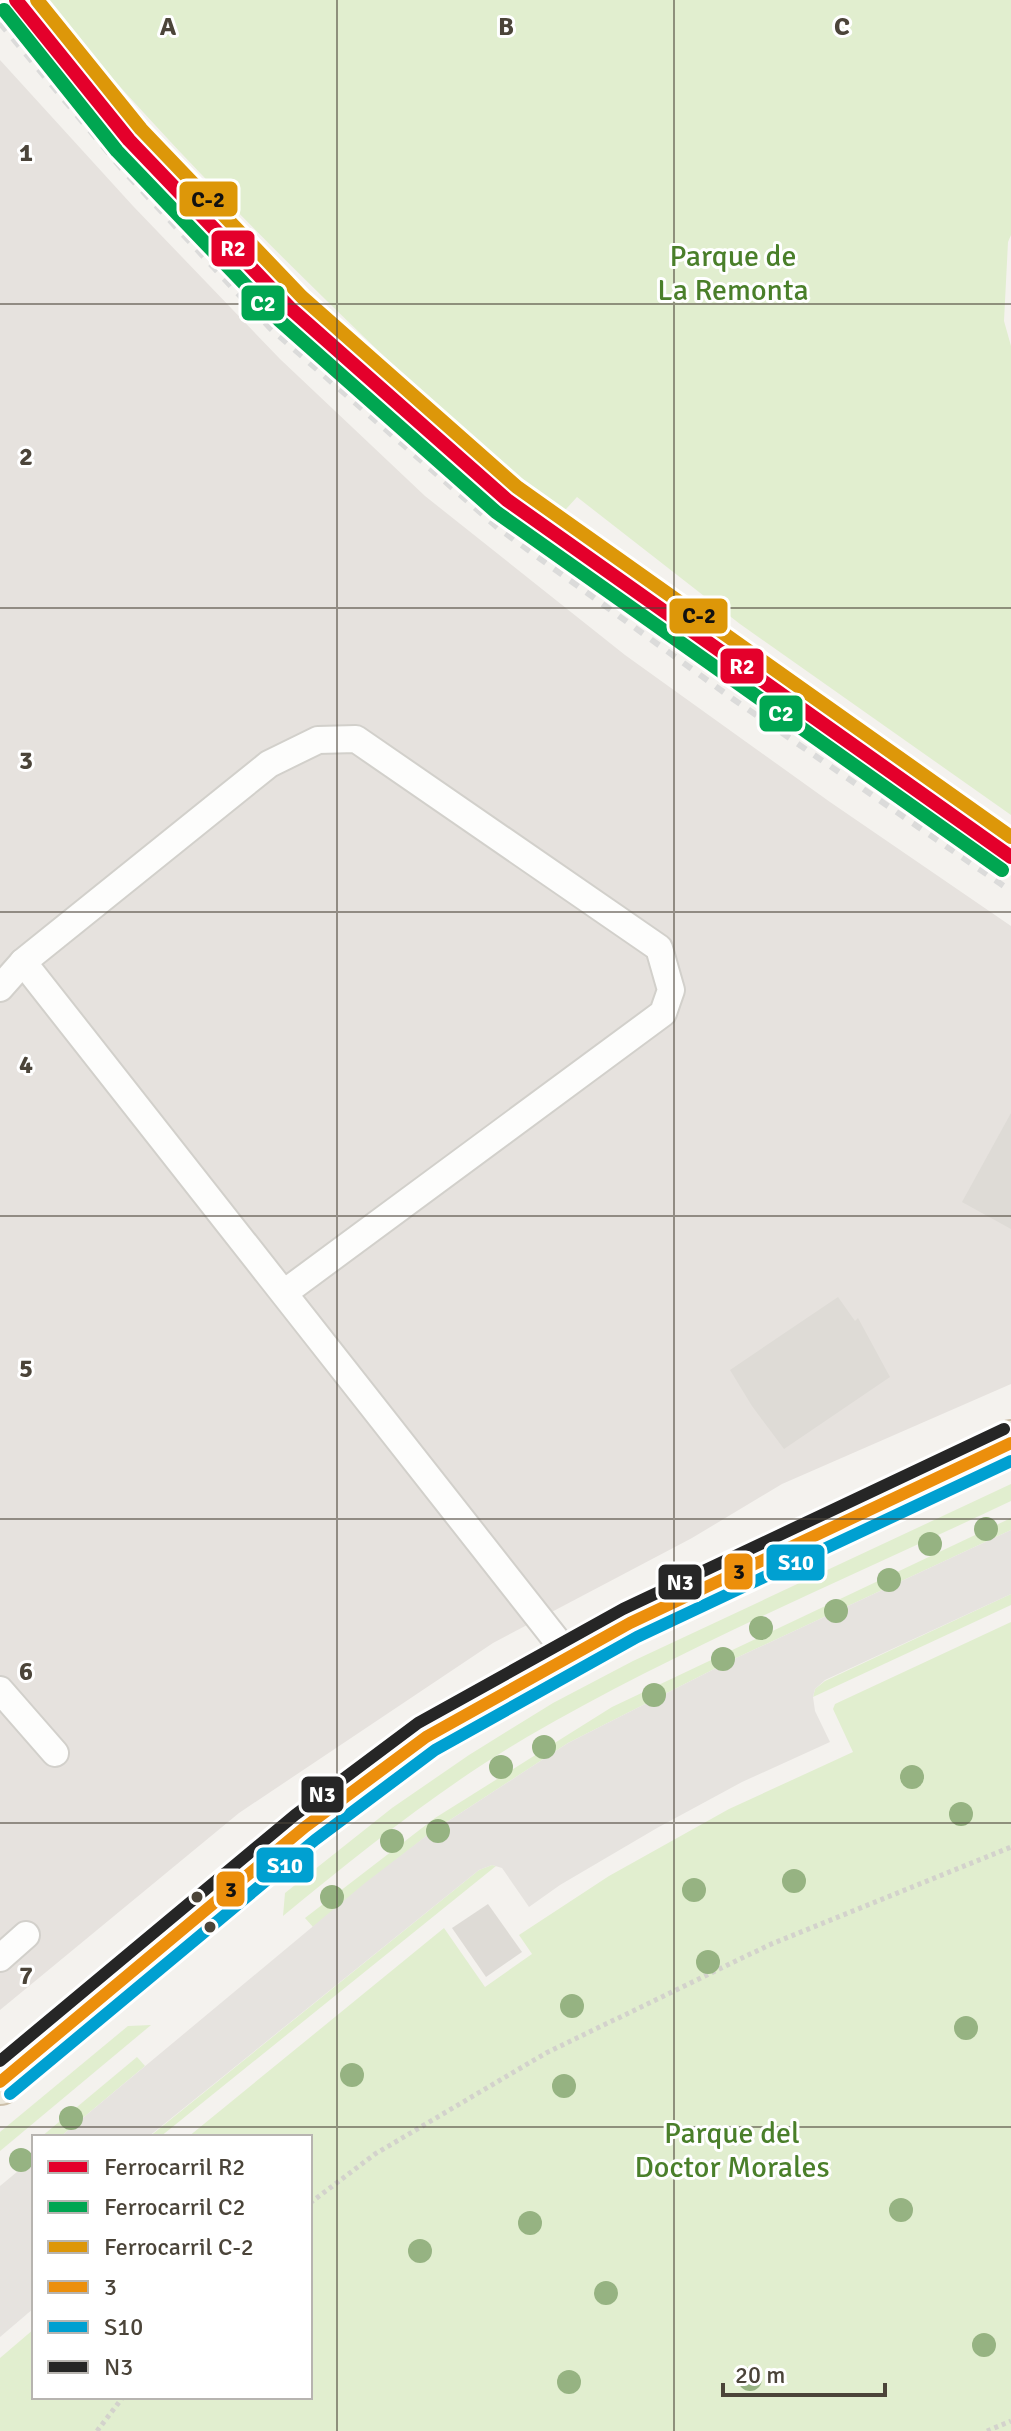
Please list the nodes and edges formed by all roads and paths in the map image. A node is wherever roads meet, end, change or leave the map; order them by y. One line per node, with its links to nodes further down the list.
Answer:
1 (23, 962): 2 (lane); 3 (lane); 3 (lane)
2 (0, 988)
3 (284, 1293): 5 (lane)
4 (1011, 1443): 5 (highway)
5 (569, 1656): 11 (highway)
6 (0, 1690): 7 (lane)
7 (55, 1753)
8 (1011, 1847): 12 (path)
9 (26, 1935): 10 (lane)
10 (0, 1958)
11 (0, 2082)
12 (312, 2201)
13 (121, 2399): 15 (path)
14 (1011, 2421): 16 (path)
15 (97, 2431)
16 (987, 2431)

